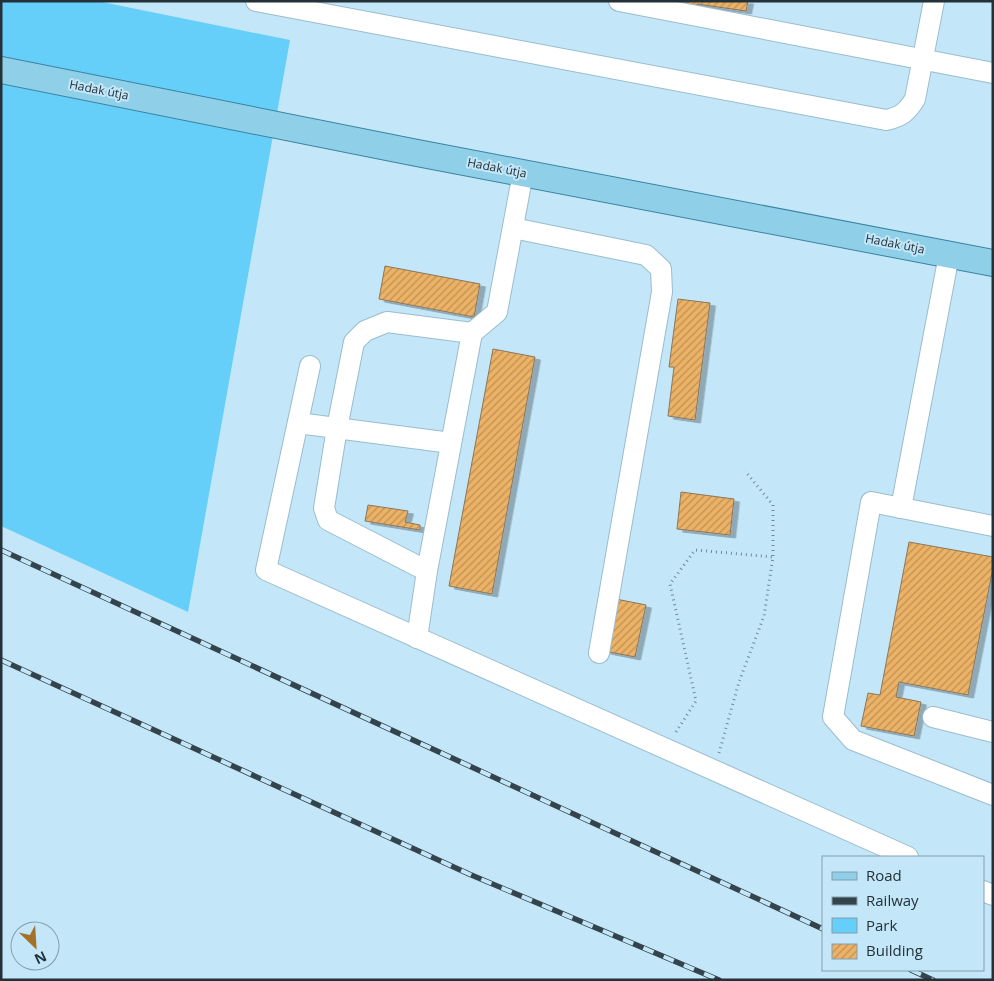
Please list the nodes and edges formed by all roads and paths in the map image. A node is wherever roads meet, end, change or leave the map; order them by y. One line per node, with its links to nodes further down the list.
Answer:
1 (256, 1): 4 (lane)
2 (619, 1): 4 (lane)
3 (934, 1): 4 (lane)
4 (923, 59): 6 (lane)
5 (1, 70): 7 (main road, Hadak útja)
6 (993, 73)
7 (523, 173): 8 (lane); 9 (main road, Hadak útja)
8 (513, 228): 11 (lane); 22 (lane)
9 (949, 254): 10 (main road, Hadak útja); 17 (lane)
10 (993, 263)
11 (472, 333): 14 (lane); 15 (lane)
12 (310, 366): 13 (lane)
13 (298, 423): 14 (lane); 21 (lane)
14 (337, 428): 15 (lane); 20 (lane)
15 (452, 443): 20 (lane)
16 (745, 471): 19 (path)
17 (901, 508): 18 (lane); 27 (lane)
18 (993, 526)
19 (773, 557): 25 (path); 26 (path)
20 (427, 571): 21 (lane)
21 (417, 638): 25 (lane)
22 (599, 653)
23 (933, 717): 24 (lane)
24 (993, 732)
25 (666, 749): 26 (lane)
26 (715, 770): 28 (lane)
27 (993, 796)
28 (906, 856)

